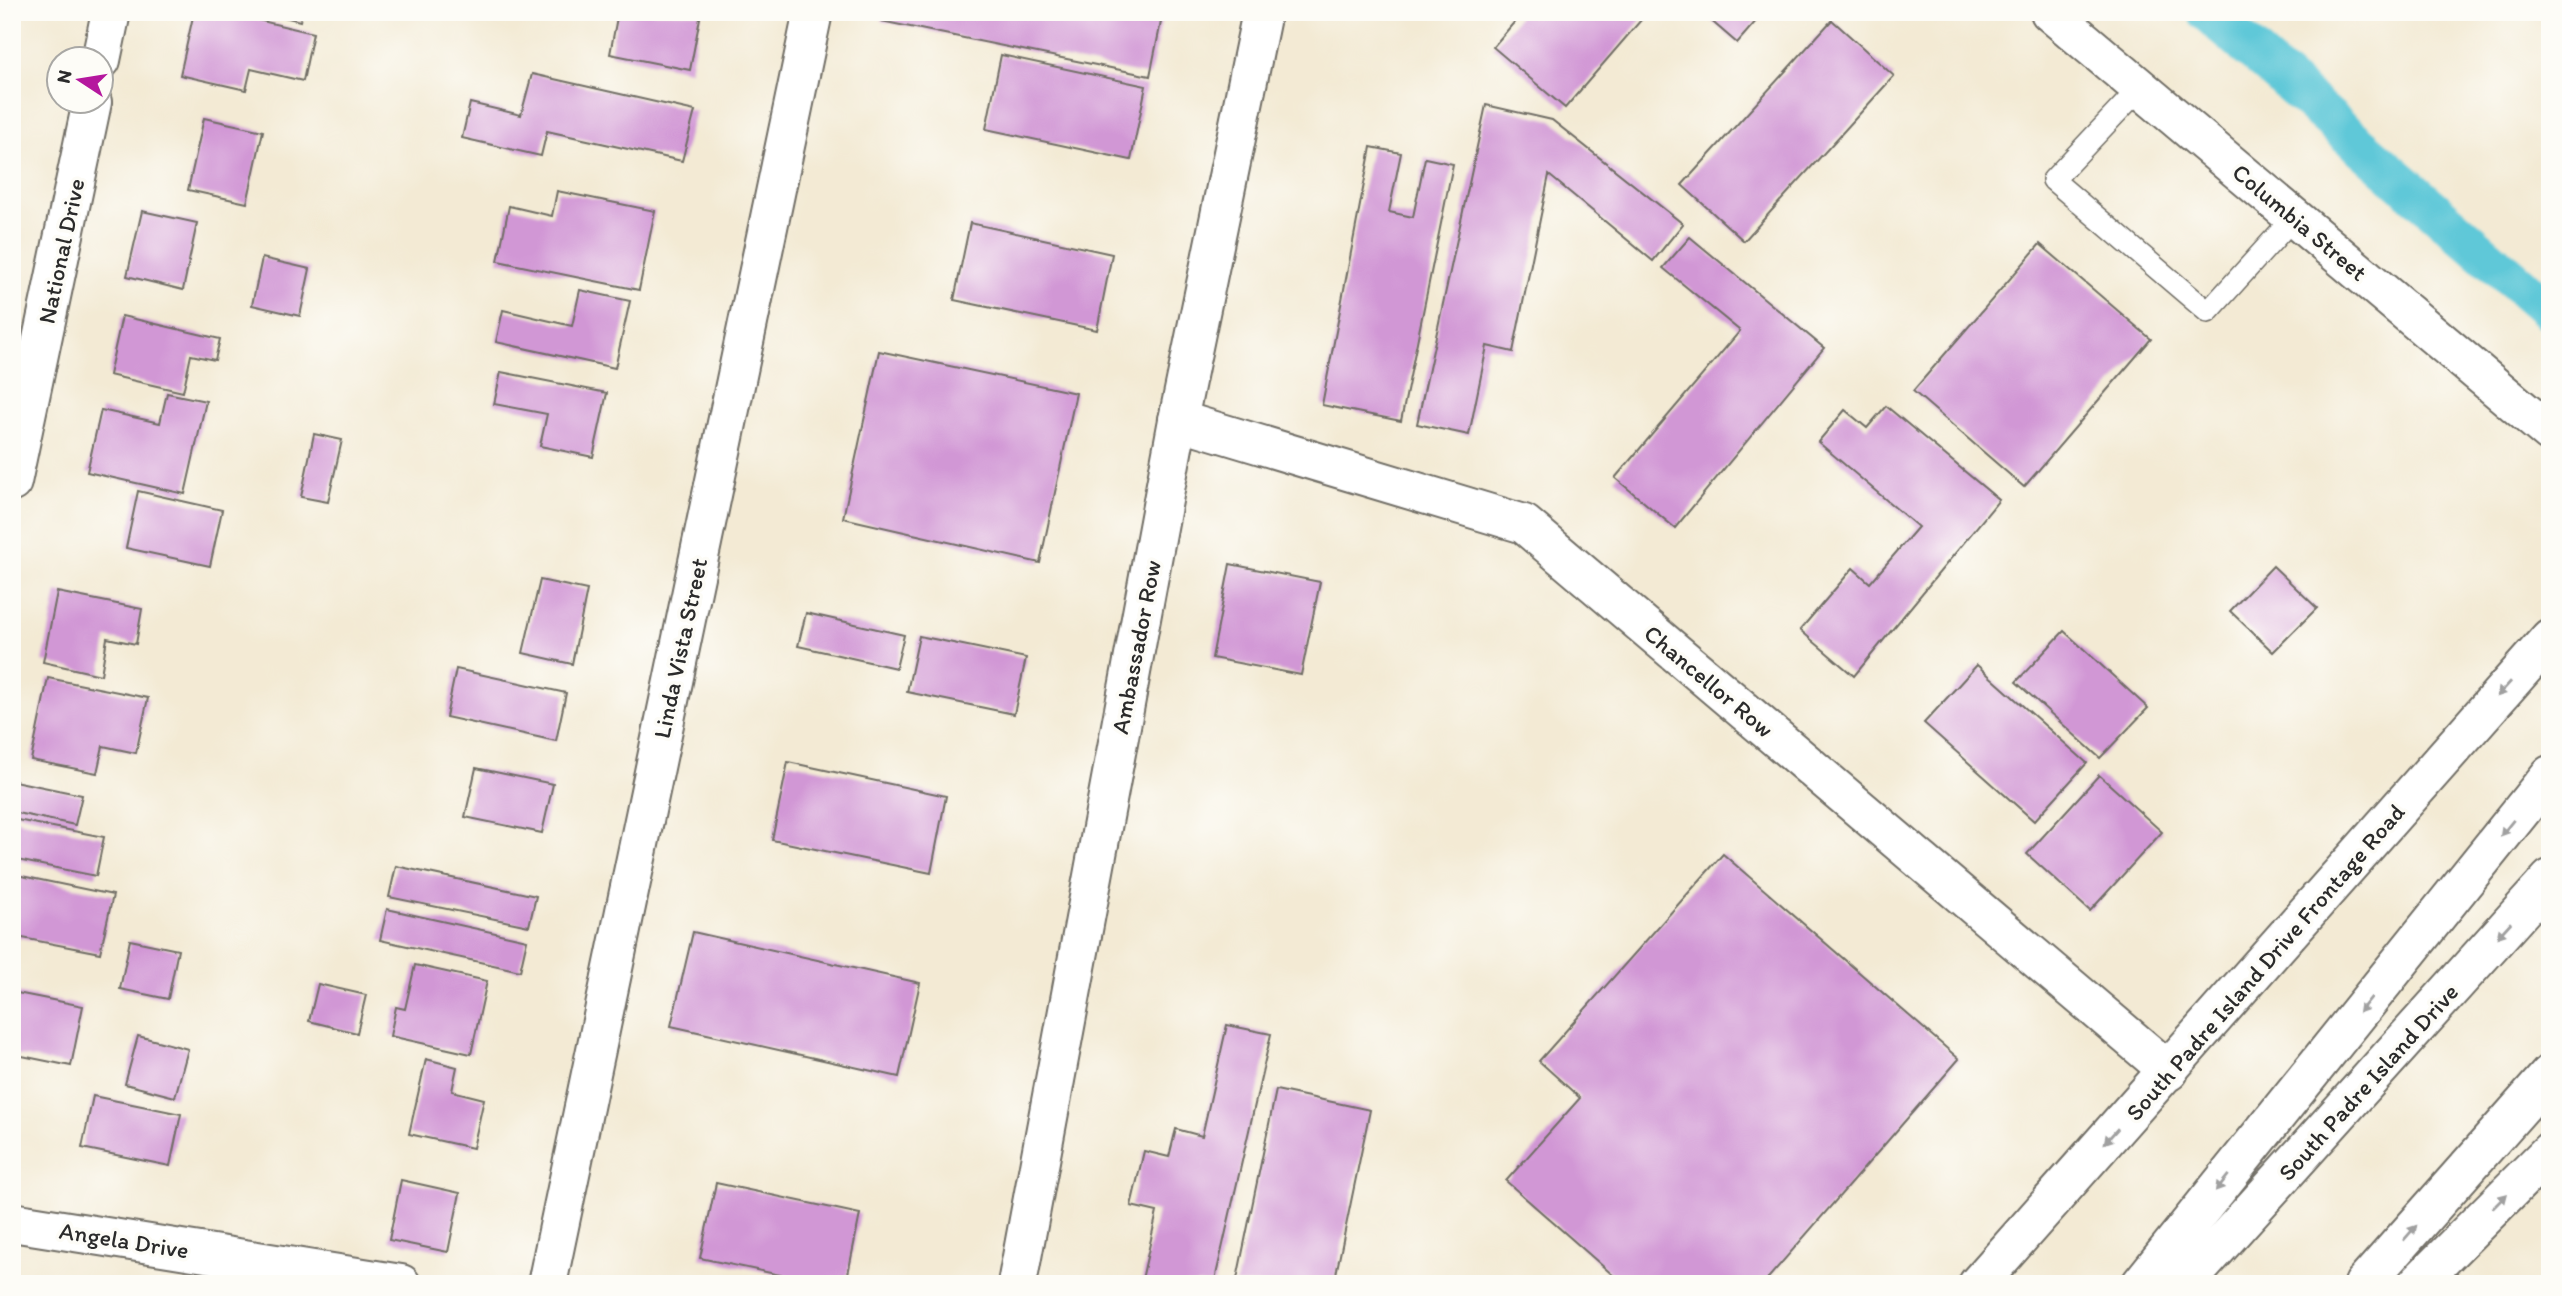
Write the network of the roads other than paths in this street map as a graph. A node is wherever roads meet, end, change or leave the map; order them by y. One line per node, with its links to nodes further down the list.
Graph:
1 (111, 12): 5 (main road)
2 (813, 12): 20 (main road, Linda Vista Street)
3 (1262, 12): 9 (main road, Ambassador Row)
4 (2050, 12): 6 (main road, Columbia Street)
5 (104, 46)
6 (2140, 88): 8 (main road, Columbia Street); 8 (lane)
7 (89, 116): 11 (main road, National Drive)
8 (2294, 217): 10 (main road, Columbia Street)
9 (1178, 420): 15 (main road, Chancellor Row); 21 (main road, Ambassador Row)
10 (2550, 433)
11 (12, 482)
12 (2550, 638): 15 (main road, South Padre Island Drive Frontage Road, one-way to 15)
13 (2550, 775): 23 (main road, one-way to 23)
14 (2550, 879): 24 (main road, South Padre Island Drive, one-way to 24)
15 (2169, 1071): 22 (main road, South Padre Island Drive Frontage Road, one-way to 22)
16 (2550, 1074): 25 (main road, one-way to 16)
17 (2550, 1151): 26 (main road, one-way to 17)
18 (12, 1222): 19 (main road, Angela Drive)
19 (401, 1284)
20 (547, 1284)
21 (1017, 1284)
22 (1978, 1284)
23 (2141, 1284)
24 (2185, 1284)
25 (2364, 1284)
26 (2417, 1284)

